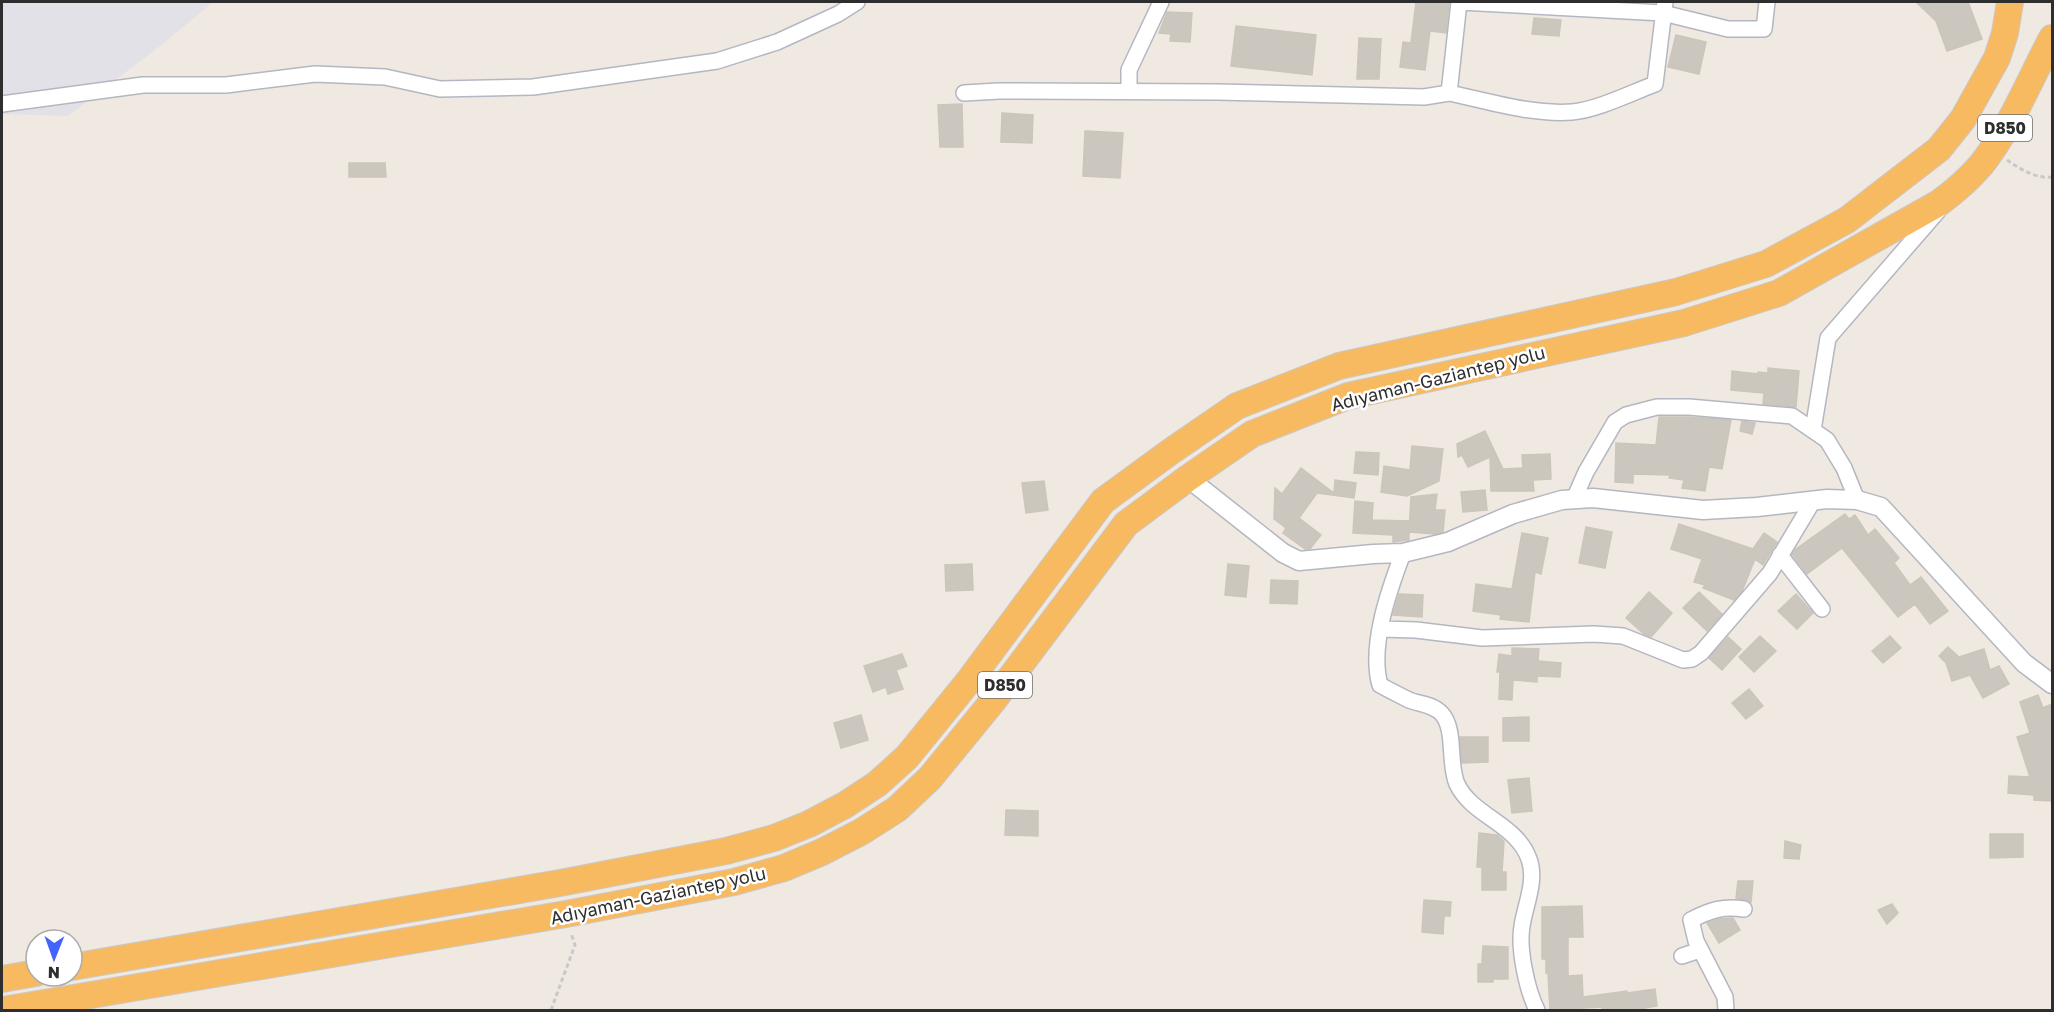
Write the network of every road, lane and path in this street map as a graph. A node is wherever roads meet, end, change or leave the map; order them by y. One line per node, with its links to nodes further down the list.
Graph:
1 (857, 2): 12 (street)
2 (1161, 2): 9 (street)
3 (1459, 2): 6 (street); 11 (street)
4 (1767, 2): 7 (street)
5 (2010, 2): 30 (highway, Adıyaman-Gaziantep yolu / D850)
6 (1572, 4): 7 (street)
7 (1664, 7): 11 (street)
8 (2051, 44): 13 (highway, Adıyaman-Gaziantep yolu / D850)
9 (1129, 92): 10 (street); 11 (street)
10 (964, 93)
11 (1449, 93)
12 (2, 104)
13 (1992, 147): 14 (path); 15 (highway, Adıyaman-Gaziantep yolu / D850)
14 (2052, 177)
15 (1956, 190): 16 (street); 17 (highway, Adıyaman-Gaziantep yolu / D850)
16 (1813, 430): 18 (street); 19 (street)
17 (1188, 478): 21 (street); 27 (highway, Adıyaman-Gaziantep yolu / D850)
18 (1574, 499): 20 (street); 21 (street)
19 (1857, 500): 20 (street); 25 (street)
20 (1813, 501): 22 (street)
21 (1403, 553): 24 (street)
22 (1780, 555): 23 (street); 24 (street)
23 (1822, 609)
24 (1381, 629): 35 (street)
25 (2052, 684)
26 (1744, 909): 28 (street)
27 (566, 914): 33 (highway, Adıyaman-Gaziantep yolu / D850); 34 (path)
28 (1700, 950): 29 (street); 36 (street)
29 (1682, 956)
30 (84, 965)
31 (24, 975): 32 (highway)
32 (2, 979)
33 (3, 1011)
34 (550, 1011)
35 (1537, 1011)
36 (1726, 1011)

